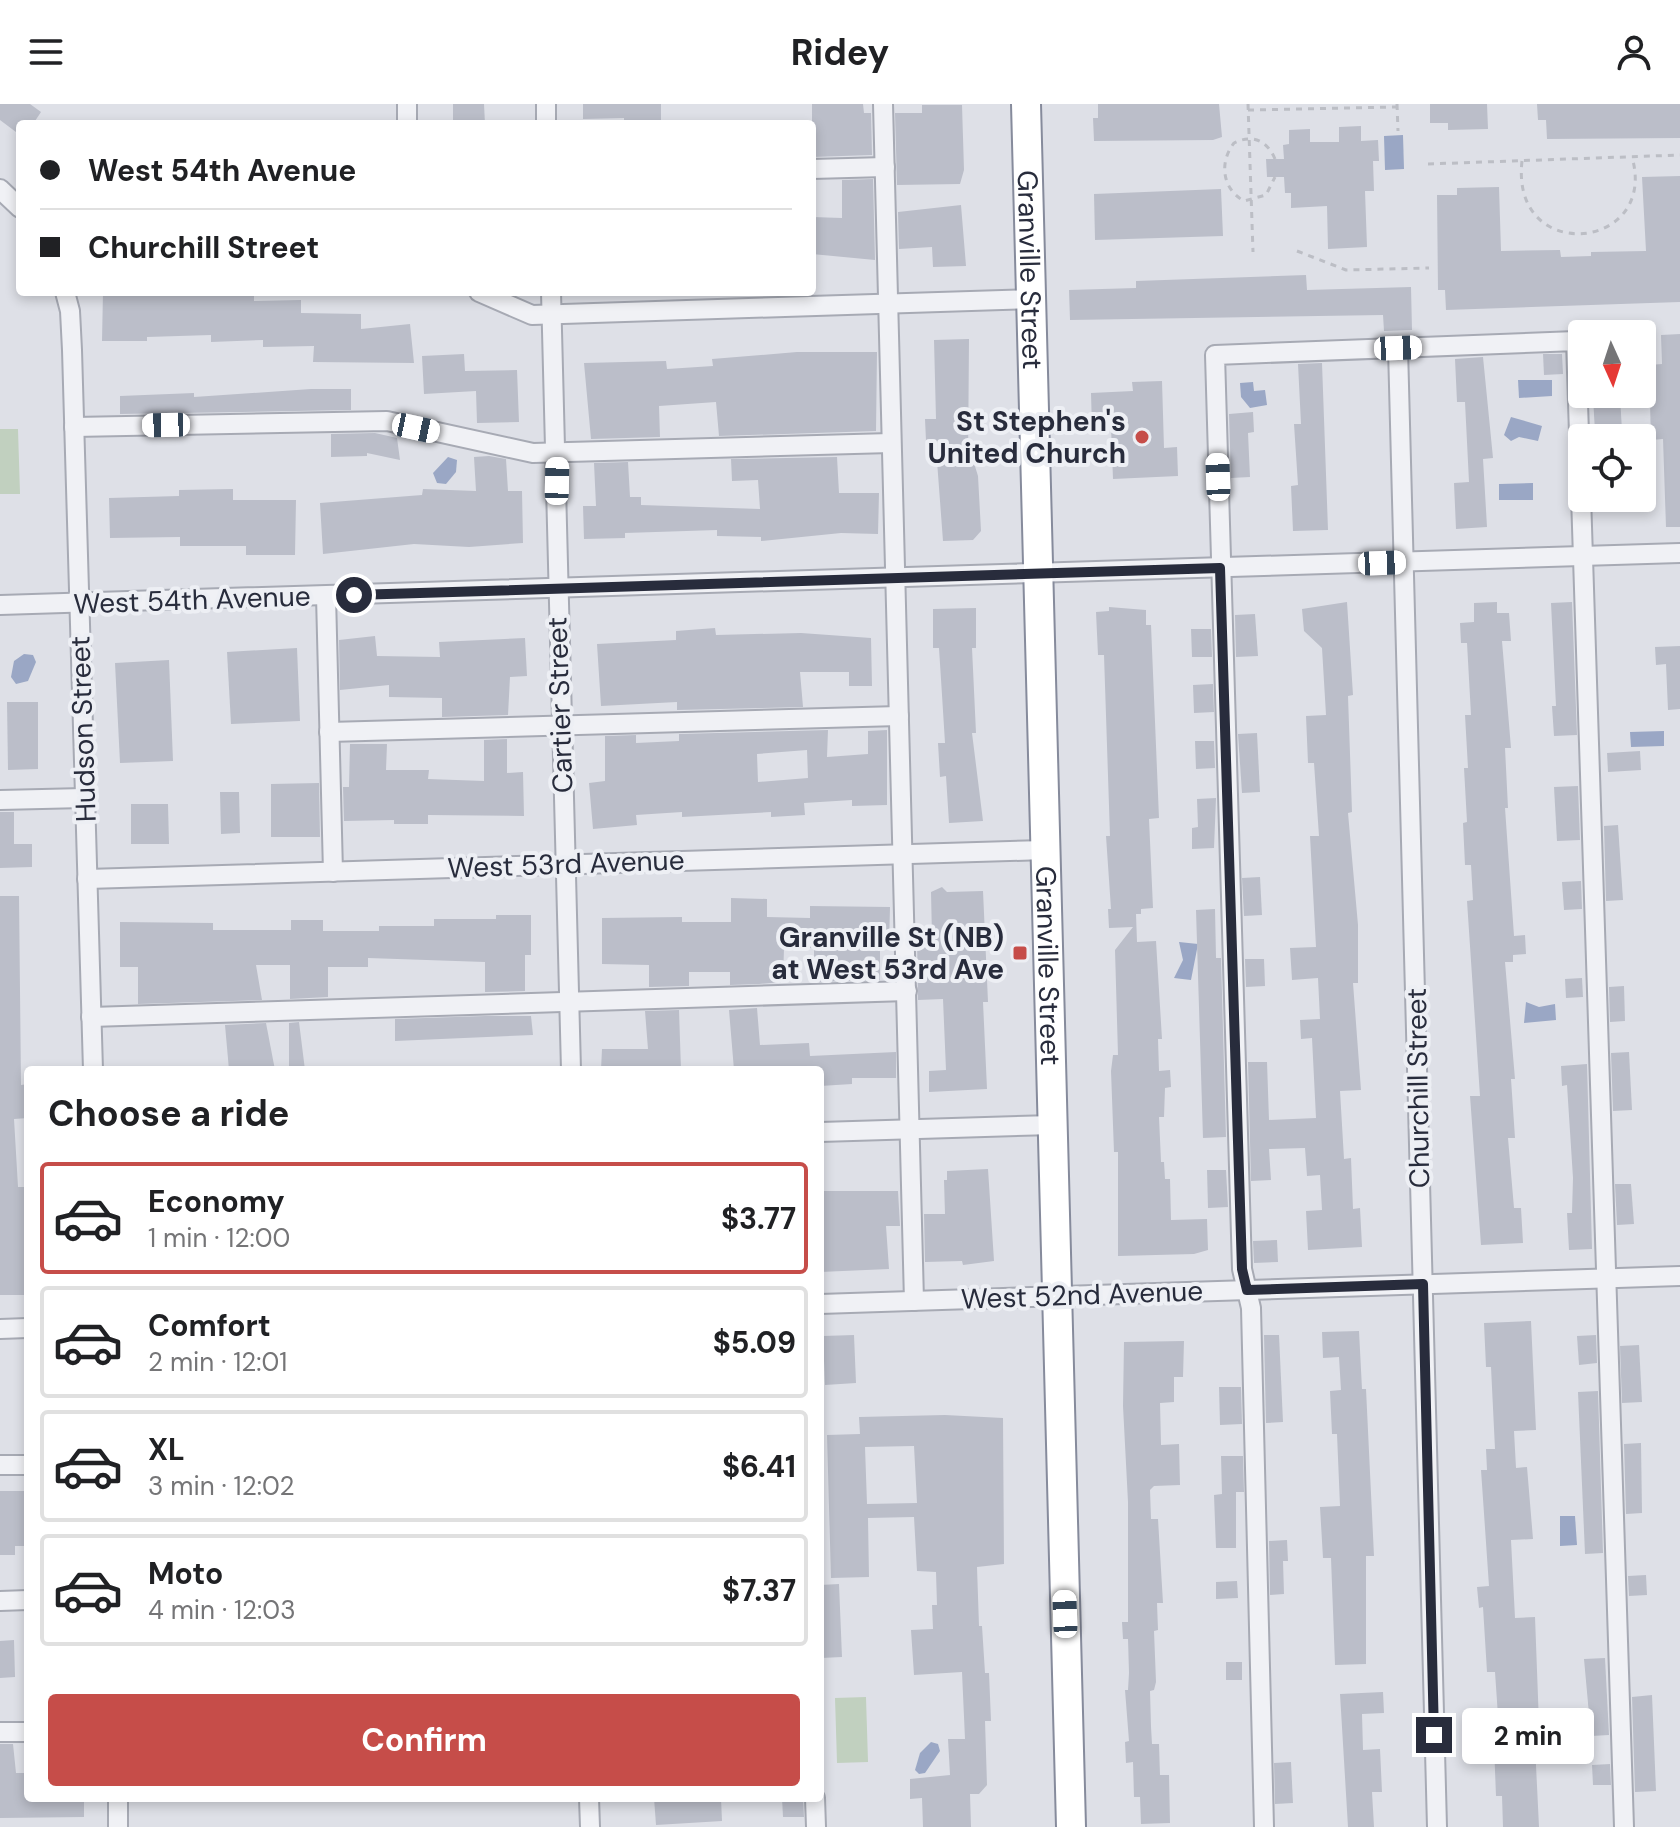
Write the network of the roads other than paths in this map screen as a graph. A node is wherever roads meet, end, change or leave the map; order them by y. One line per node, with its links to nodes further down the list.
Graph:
1 (883, 104): 3 (street)
2 (1026, 104): 10 (highway, Granville Street)
3 (885, 167): 4 (street); 11 (street)
4 (816, 169)
5 (0, 189): 6 (street)
6 (16, 204)
7 (66, 296): 14 (street, Hudson Street)
8 (488, 296): 12 (street)
9 (551, 296): 12 (street, Cartier Street)
10 (1031, 299): 11 (street); 21 (highway, Granville Street)
11 (888, 302): 12 (street); 15 (street)
12 (552, 314): 16 (street, Cartier Street)
13 (1398, 348): 18 (street); 19 (street, Churchill Street); 20 (street)
14 (74, 427): 16 (street); 25 (street, Hudson Street)
15 (891, 443): 16 (street); 22 (street)
16 (557, 453): 23 (street, Cartier Street)
17 (1680, 553): 18 (street, West 54th Avenue)
18 (1583, 556): 19 (street, West 54th Avenue); 46 (street)
19 (1404, 562): 20 (street, West 54th Avenue); 47 (street, Churchill Street)
20 (1220, 568): 21 (street, West 54th Avenue); 48 (street)
21 (1038, 574): 22 (street, West 54th Avenue); 32 (highway, Granville Street)
22 (895, 578): 23 (street, West 54th Avenue); 27 (street)
23 (556, 589): 24 (street, West 54th Avenue); 28 (street, Cartier Street)
24 (326, 596): 25 (street, West 54th Avenue); 29 (street)
25 (79, 603): 26 (street, West 54th Avenue); 30 (street, Hudson Street)
26 (0, 605)
27 (899, 716): 28 (street); 33 (street)
28 (560, 726): 29 (street); 34 (street, Cartier Street)
29 (329, 732): 35 (street)
30 (84, 798): 31 (street); 36 (street, Hudson Street)
31 (0, 800)
32 (1045, 850): 33 (street, West 53rd Avenue); 42 (highway, Granville Street)
33 (903, 856): 34 (street, West 53rd Avenue); 37 (street)
34 (565, 863): 35 (street, West 53rd Avenue); 38 (street, Cartier Street)
35 (333, 872): 36 (street, West 53rd Avenue)
36 (87, 879): 39 (street, Hudson Street)
37 (907, 991): 38 (street); 43 (street)
38 (568, 1001): 39 (street); 41 (street, Cartier Street)
39 (91, 1017): 40 (street, Hudson Street)
40 (93, 1066)
41 (571, 1066)
42 (1053, 1125): 43 (street); 49 (highway, Granville Street)
43 (910, 1129): 44 (street); 50 (street)
44 (824, 1132)
45 (1680, 1276): 46 (street, West 52nd Avenue)
46 (1605, 1279): 47 (street, West 52nd Avenue); 69 (street)
47 (1423, 1284): 48 (street, West 52nd Avenue); 68 (street, Churchill Street)
48 (1247, 1290): 49 (street, West 52nd Avenue); 67 (street)
49 (1057, 1297): 50 (street, West 52nd Avenue); 66 (highway, Granville Street)
50 (914, 1301): 51 (street, West 52nd Avenue)
51 (824, 1304)
52 (24, 1328): 53 (street)
53 (0, 1329)
54 (0, 1465): 55 (street)
55 (24, 1465)
56 (24, 1600): 57 (street)
57 (0, 1601)
58 (0, 1732): 59 (street)
59 (24, 1732)
60 (118, 1802): 63 (street)
61 (589, 1802): 64 (street)
62 (815, 1802): 65 (street)
63 (118, 1827)
64 (590, 1827)
65 (816, 1827)
66 (1071, 1827)
67 (1264, 1827)
68 (1437, 1827)
69 (1624, 1827)

